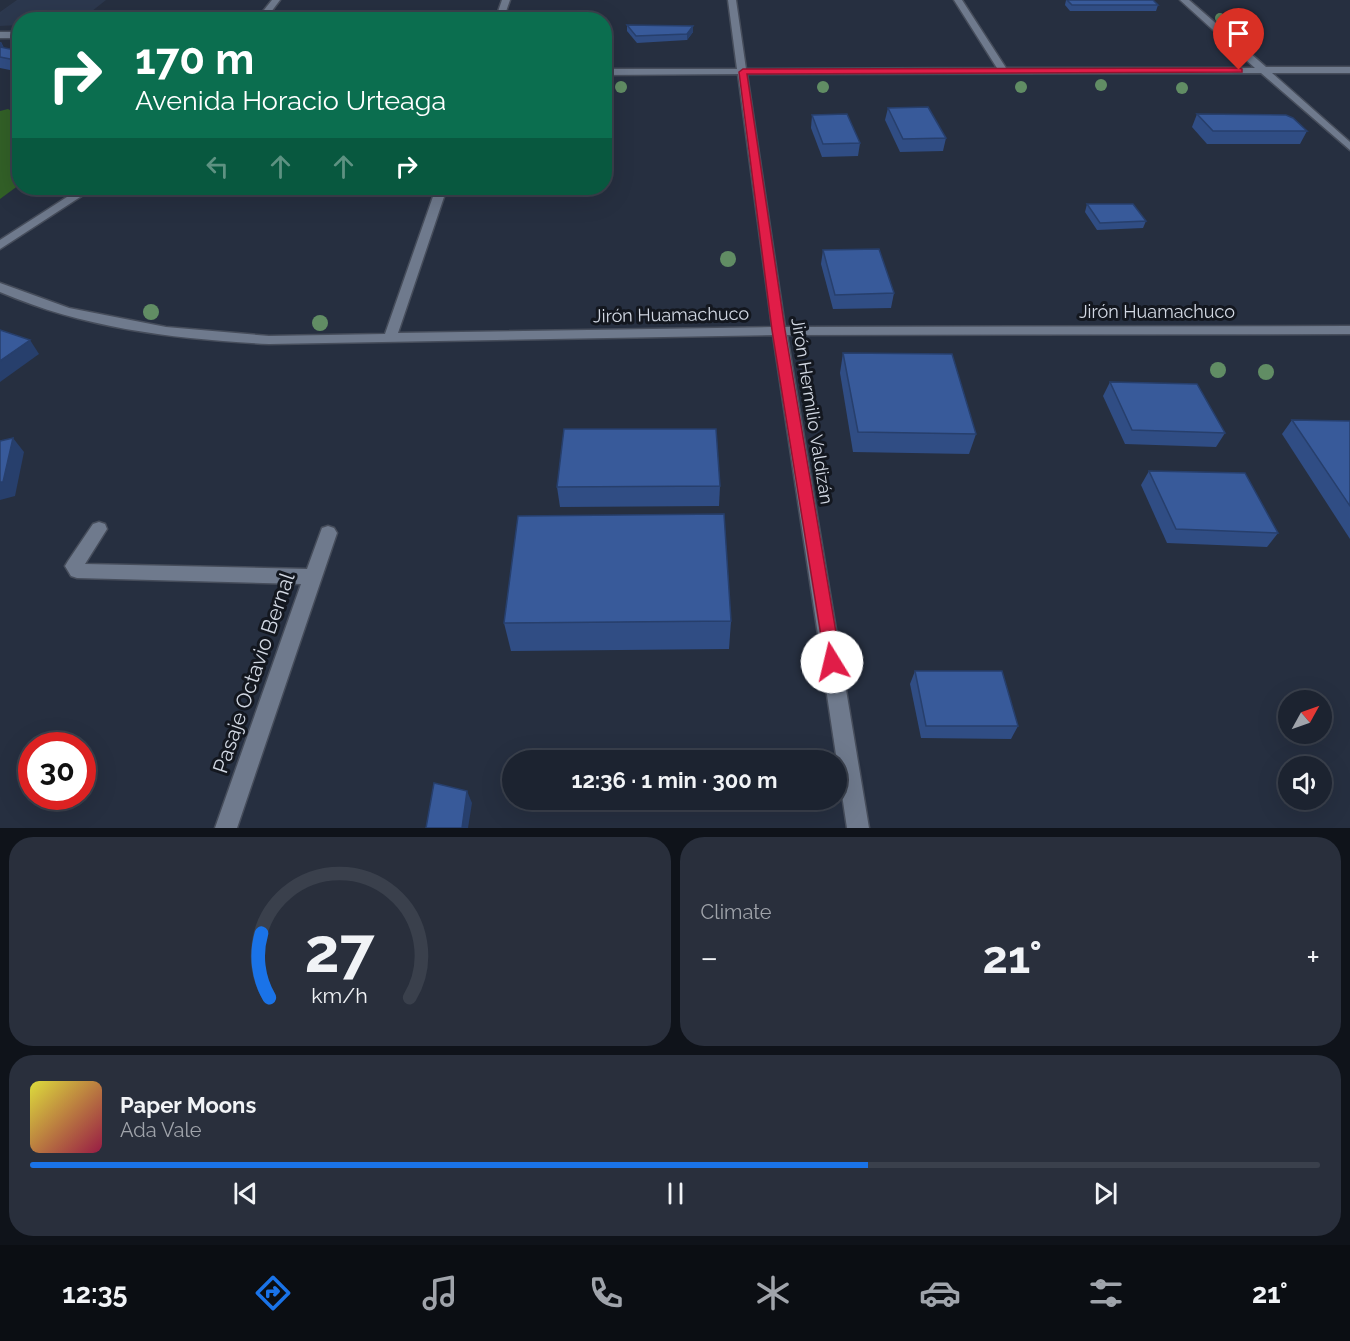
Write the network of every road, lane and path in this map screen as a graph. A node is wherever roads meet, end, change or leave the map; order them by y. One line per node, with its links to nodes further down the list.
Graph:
1 (276, 0): 5 (street)
2 (732, 0): 10 (street, Jirón Hermilio Valdizán)
3 (958, 0): 8 (street)
4 (1184, 0): 6 (street)
5 (266, 12)
6 (1263, 70): 7 (street); 8 (street); 11 (street)
7 (1350, 70)
8 (1003, 71): 10 (street)
9 (612, 72): 10 (street)
10 (743, 72): 16 (street, Jirón Hermilio Valdizán)
11 (1350, 147)
12 (77, 195): 14 (street)
13 (440, 195): 18 (street)
14 (0, 244)
15 (0, 287): 18 (street, Jirón Huamachuco)
16 (779, 330): 17 (street, Jirón Huamachuco); 18 (street, Jirón Huamachuco); 23 (street, Jirón Hermilio Valdizán)
17 (1350, 330)
18 (390, 338)
19 (99, 529): 21 (street)
20 (328, 533): 21 (street, Pasaje Octavio Bernal)
21 (313, 577): 22 (street, Pasaje Octavio Bernal)
22 (226, 828)
23 (858, 828)

